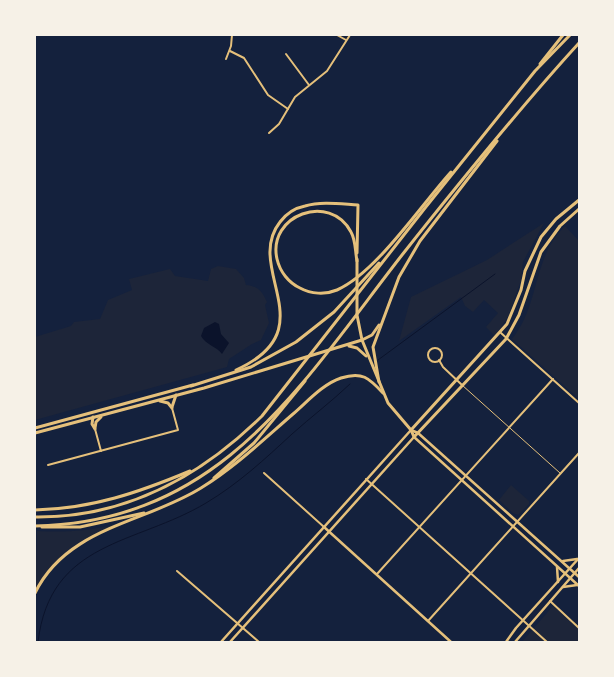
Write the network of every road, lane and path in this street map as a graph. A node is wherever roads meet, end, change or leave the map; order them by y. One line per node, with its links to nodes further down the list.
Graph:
1 (232, 35): 8 (street)
2 (338, 35): 6 (street)
3 (350, 35): 6 (street)
4 (563, 35): 11 (main road)
5 (570, 35): 11 (main road)
6 (346, 40): 12 (street)
7 (579, 43): 14 (main road)
8 (230, 50): 10 (street); 13 (street)
9 (286, 54): 12 (street)
10 (226, 59)
11 (535, 72): 16 (main road)
12 (310, 85): 13 (street)
13 (288, 109): 15 (street)
14 (506, 128): 21 (main road); 28 (main road)
15 (269, 133)
16 (472, 150): 19 (main road); 20 (main road)
17 (578, 202): 22 (main road)
18 (579, 209): 23 (main road)
19 (395, 246): 33 (main road); 54 (main road)
20 (357, 261): 24 (main road); 33 (main road)
21 (381, 322): 24 (main road); 31 (main road)
22 (501, 334): 23 (street); 30 (main road)
23 (506, 339): 29 (street); 32 (main road)
24 (362, 340): 25 (main road); 26 (main road)
25 (344, 346): 26 (main road); 35 (main road)
26 (368, 359): 31 (main road)
27 (439, 360): 27 (street); 30 (street)
28 (318, 362): 61 (main road); 66 (main road)
29 (553, 379): 37 (street); 44 (street)
30 (457, 381): 32 (street); 47 (main road)
31 (379, 382): 34 (main road)
32 (462, 385): 44 (street); 49 (main road)
33 (191, 386): 39 (main road)
34 (383, 393): 47 (main road); 61 (main road)
35 (176, 395): 36 (main road); 38 (main road)
36 (158, 401): 38 (main road); 40 (main road)
37 (579, 403)
38 (172, 408): 51 (street)
39 (98, 411): 41 (main road); 45 (main road)
40 (102, 416): 41 (main road); 46 (main road)
41 (92, 418): 42 (main road); 43 (main road)
42 (80, 421): 43 (main road); 48 (main road)
43 (92, 424): 46 (main road)
44 (509, 427): 56 (street); 57 (street)
45 (35, 428)
46 (95, 429): 51 (street)
47 (411, 430): 49 (street); 50 (main road); 58 (street)
48 (35, 433)
49 (418, 433): 50 (main road); 57 (street)
50 (414, 437): 59 (street); 60 (street)
51 (101, 451): 53 (street)
52 (579, 453): 56 (street)
53 (48, 465)
54 (203, 466): 63 (main road); 64 (main road)
55 (264, 473): 67 (street)
56 (560, 474): 65 (street)
57 (466, 475): 59 (street); 65 (street)
58 (366, 479): 60 (street); 67 (street)
59 (462, 480): 68 (street); 69 (street)
60 (372, 484): 68 (street); 70 (street)
61 (200, 489): 62 (main road)
62 (162, 508): 66 (main road); 86 (main road)
63 (35, 510)
64 (35, 517)
65 (518, 522): 69 (street); 72 (street)
66 (36, 526)
67 (324, 527): 70 (street); 90 (street)
68 (419, 527): 79 (street); 80 (street)
69 (513, 527): 73 (street); 80 (street)
70 (329, 532): 79 (street); 92 (street)
71 (579, 558): 72 (street); 74 (street)
72 (562, 561): 74 (street)
73 (557, 566): 77 (street); 83 (street)
74 (570, 568): 77 (street); 78 (street)
75 (579, 568): 78 (street)
76 (177, 571): 90 (street)
77 (565, 573): 82 (street); 83 (street)
78 (575, 573): 81 (street); 82 (street)
79 (377, 574): 89 (street)
80 (471, 574): 88 (street); 89 (street)
81 (579, 577)
82 (570, 578): 84 (street); 85 (street)
83 (558, 582): 88 (street)
84 (579, 586): 85 (street)
85 (562, 587): 87 (street)
86 (35, 592)
87 (550, 601): 91 (street); 93 (street)
88 (523, 620): 91 (street); 98 (street)
89 (428, 621): 97 (street)
90 (237, 623): 92 (street); 94 (street)
91 (528, 625): 99 (street); 100 (street)
92 (243, 628): 95 (street); 96 (street)
93 (579, 628)
94 (221, 642)
95 (230, 642)
96 (259, 642)
97 (451, 642)
98 (506, 642)
99 (515, 642)
100 (547, 642)

